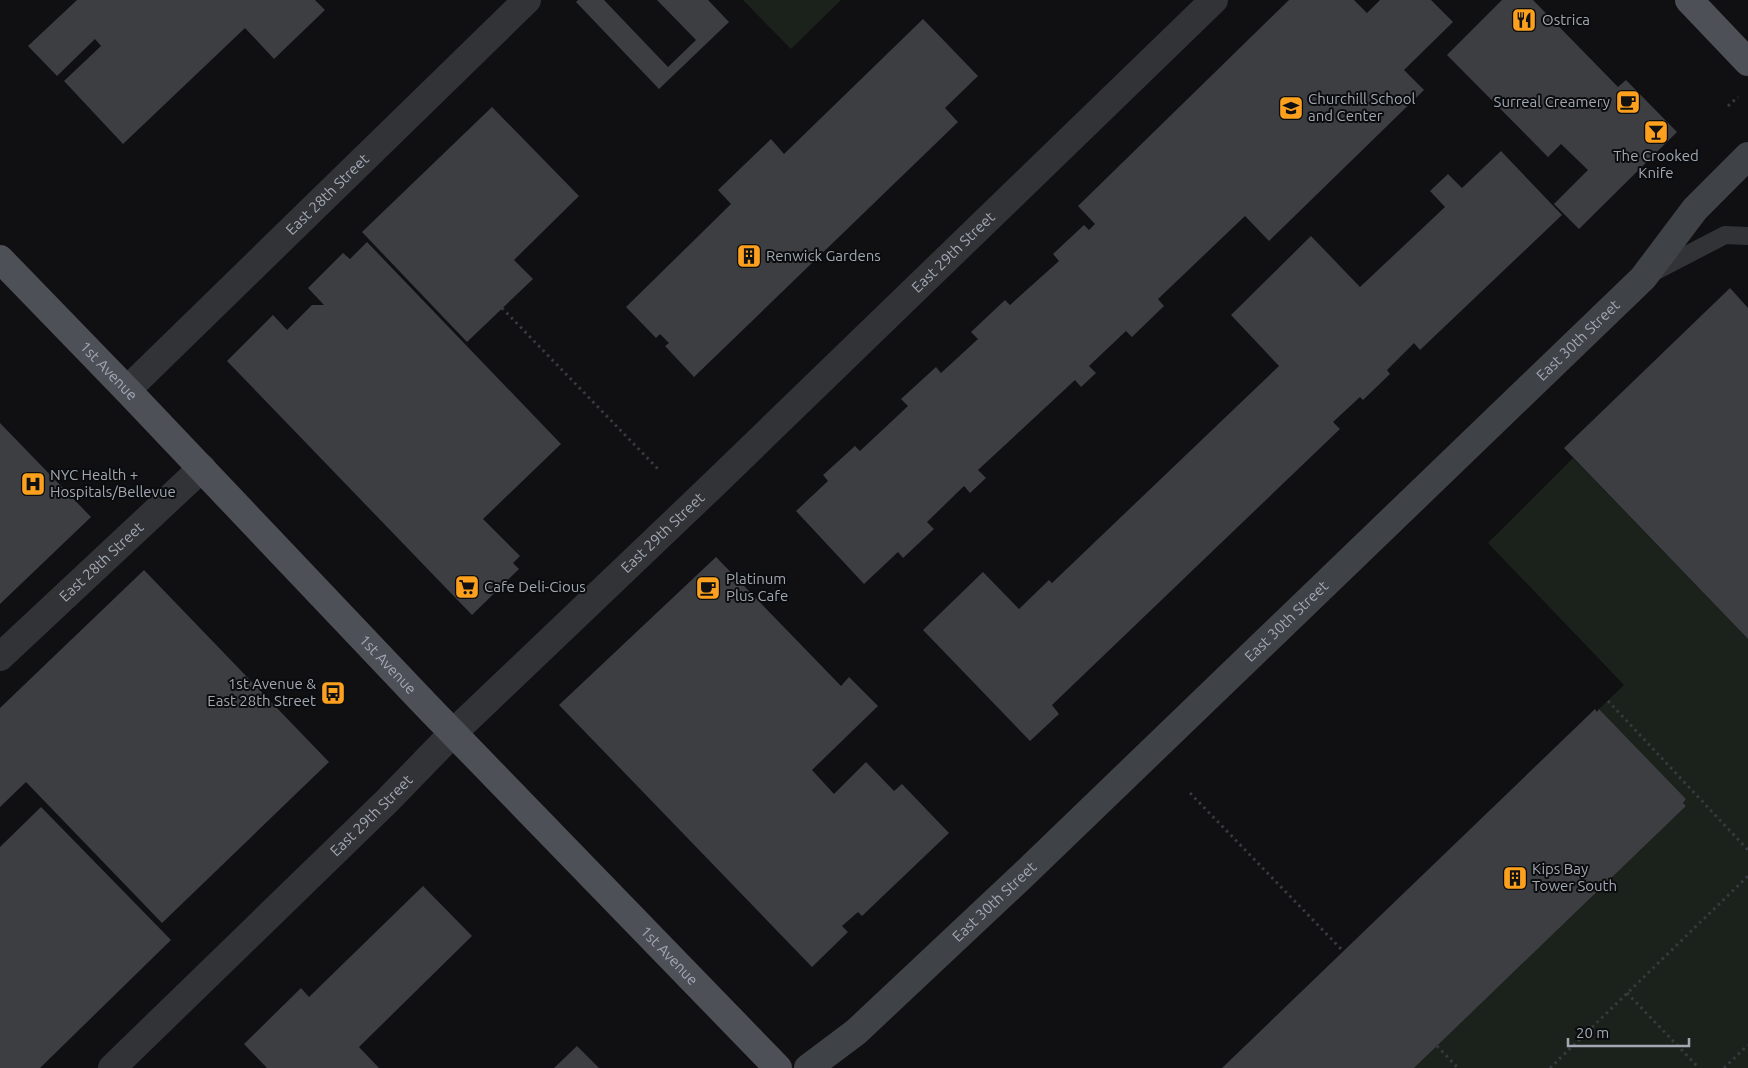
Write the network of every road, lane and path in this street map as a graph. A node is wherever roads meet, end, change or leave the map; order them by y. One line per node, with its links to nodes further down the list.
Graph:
1 (527, 0): 12 (street, East 28th Street)
2 (1214, 0): 17 (street, East 29th Street)
3 (1689, 0): 4 (main road)
4 (1748, 62)
5 (1738, 97): 6 (path)
6 (1728, 106)
7 (1748, 156): 10 (main road, East 30th Street)
8 (1748, 236): 10 (lane)
9 (0, 260): 12 (main road, 1st Avenue)
10 (1643, 278): 27 (main road, East 30th Street)
11 (502, 308): 14 (path)
12 (127, 390): 13 (main road, 1st Avenue)
13 (202, 468): 15 (street, East 28th Street); 17 (main road, 1st Avenue)
14 (659, 470)
15 (0, 657)
16 (1608, 701): 19 (path)
17 (453, 733): 25 (street, East 29th Street); 26 (main road, 1st Avenue)
18 (1190, 793): 21 (path)
19 (1748, 850)
20 (1748, 876): 22 (path)
21 (1343, 951)
22 (1627, 993): 29 (path); 30 (path)
23 (1748, 1045): 31 (path)
24 (1436, 1046): 28 (path)
25 (112, 1068)
26 (778, 1068)
27 (808, 1068)
28 (1458, 1068)
29 (1550, 1068)
30 (1699, 1068)
31 (1724, 1068)

